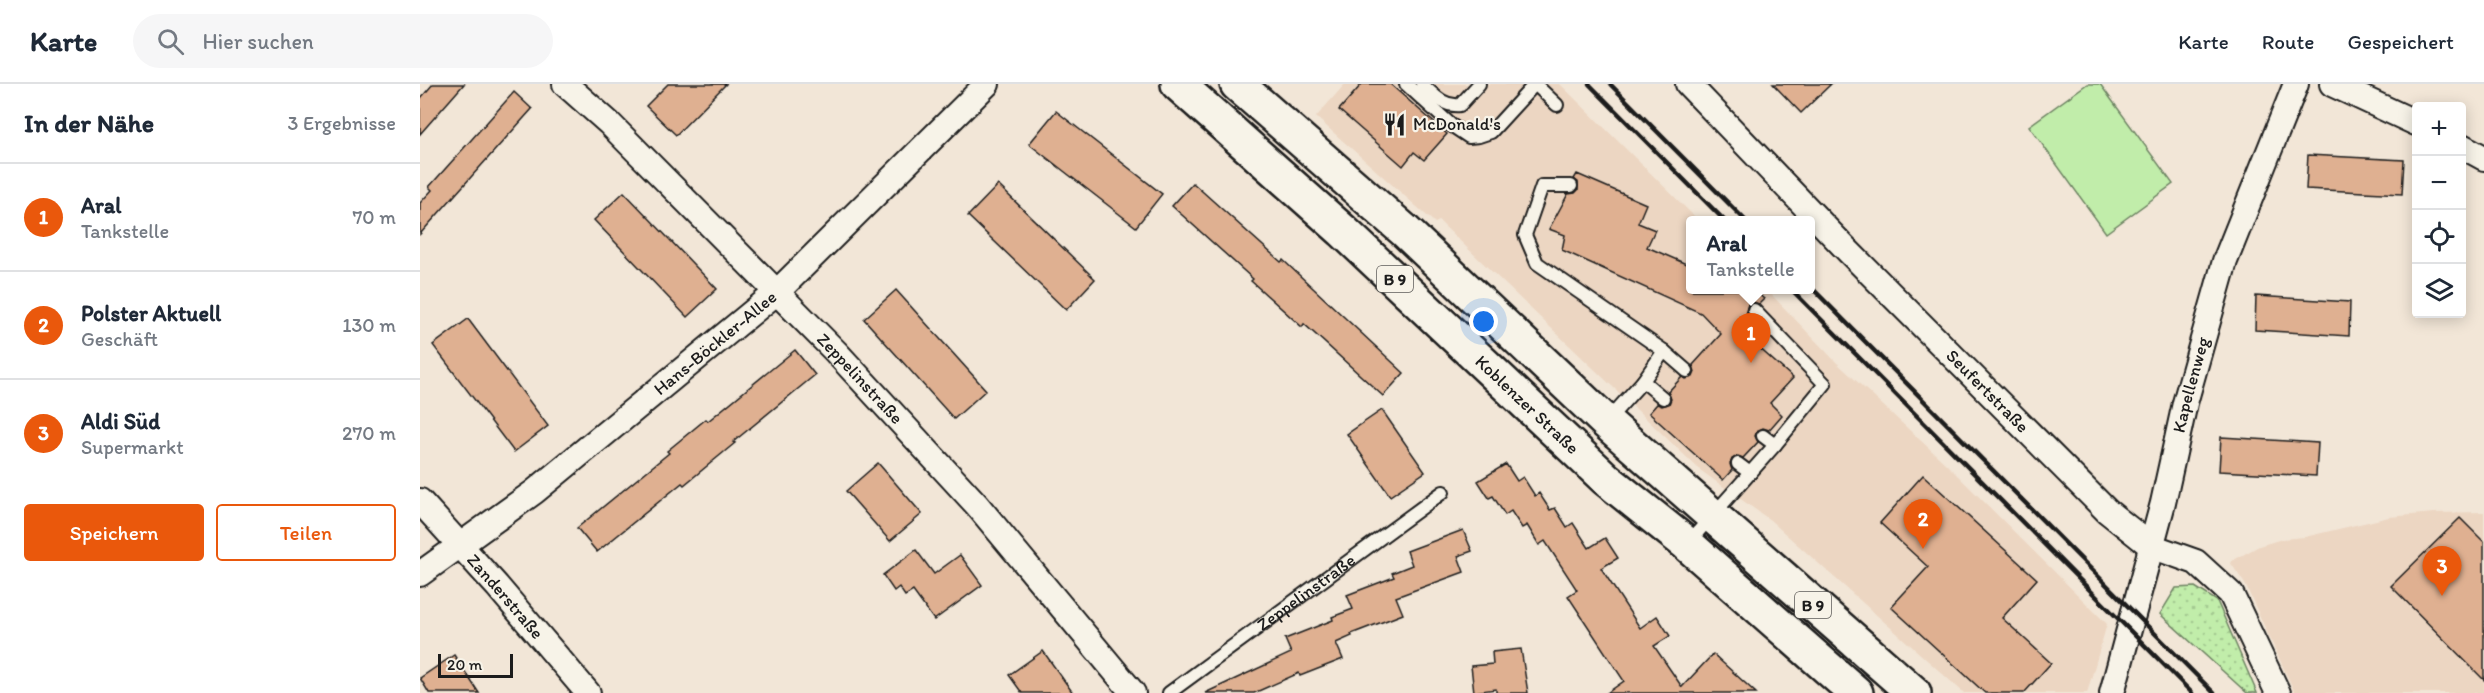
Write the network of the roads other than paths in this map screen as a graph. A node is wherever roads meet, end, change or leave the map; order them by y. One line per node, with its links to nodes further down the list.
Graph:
1 (565, 84): 19 (street, Zeppelinstraße)
2 (987, 84): 19 (street, Hans-Böckler-Allee)
3 (1178, 84): 33 (main road, Koblenzer Straße / B 9)
4 (1238, 84): 25 (main road, B 9)
5 (1406, 84): 8 (lane)
6 (1422, 84): 7 (lane)
7 (1479, 84)
8 (1535, 84): 12 (lane)
9 (1688, 84): 17 (street, Seufertstraße)
10 (2296, 84): 35 (street, Kapellenweg)
11 (2332, 84): 13 (street)
12 (1557, 105)
13 (2412, 121)
14 (2466, 148): 15 (street)
15 (2484, 158)
16 (1571, 186): 21 (lane)
17 (1814, 216)
18 (1815, 217): 35 (street, Seufertstraße)
19 (777, 292): 34 (street, Hans-Böckler-Allee); 38 (street, Zeppelinstraße)
20 (1754, 310): 27 (lane)
21 (1664, 351): 22 (lane); 23 (lane)
22 (1687, 371)
23 (1643, 381): 24 (lane); 25 (lane)
24 (1663, 398)
25 (1606, 422): 32 (main road, B 9)
26 (1763, 436): 27 (lane)
27 (1775, 445): 29 (lane)
28 (1738, 464): 29 (lane)
29 (1750, 473): 32 (lane)
30 (1443, 492): 39 (lane, Zeppelinstraße)
31 (420, 501): 34 (street, Zanderstraße)
32 (1713, 517): 33 (lane); 41 (main road, B 9)
33 (1687, 544): 40 (main road, Koblenzer Straße / B 9)
34 (461, 545): 36 (street, Hans-Böckler-Allee); 37 (street, Zanderstraße)
35 (2151, 546): 42 (street, Kapellenweg); 43 (street, Seufertstraße)
36 (420, 574)
37 (588, 693)
38 (1133, 693)
39 (1169, 693)
40 (1856, 693)
41 (1914, 693)
42 (2112, 693)
43 (2278, 693)

